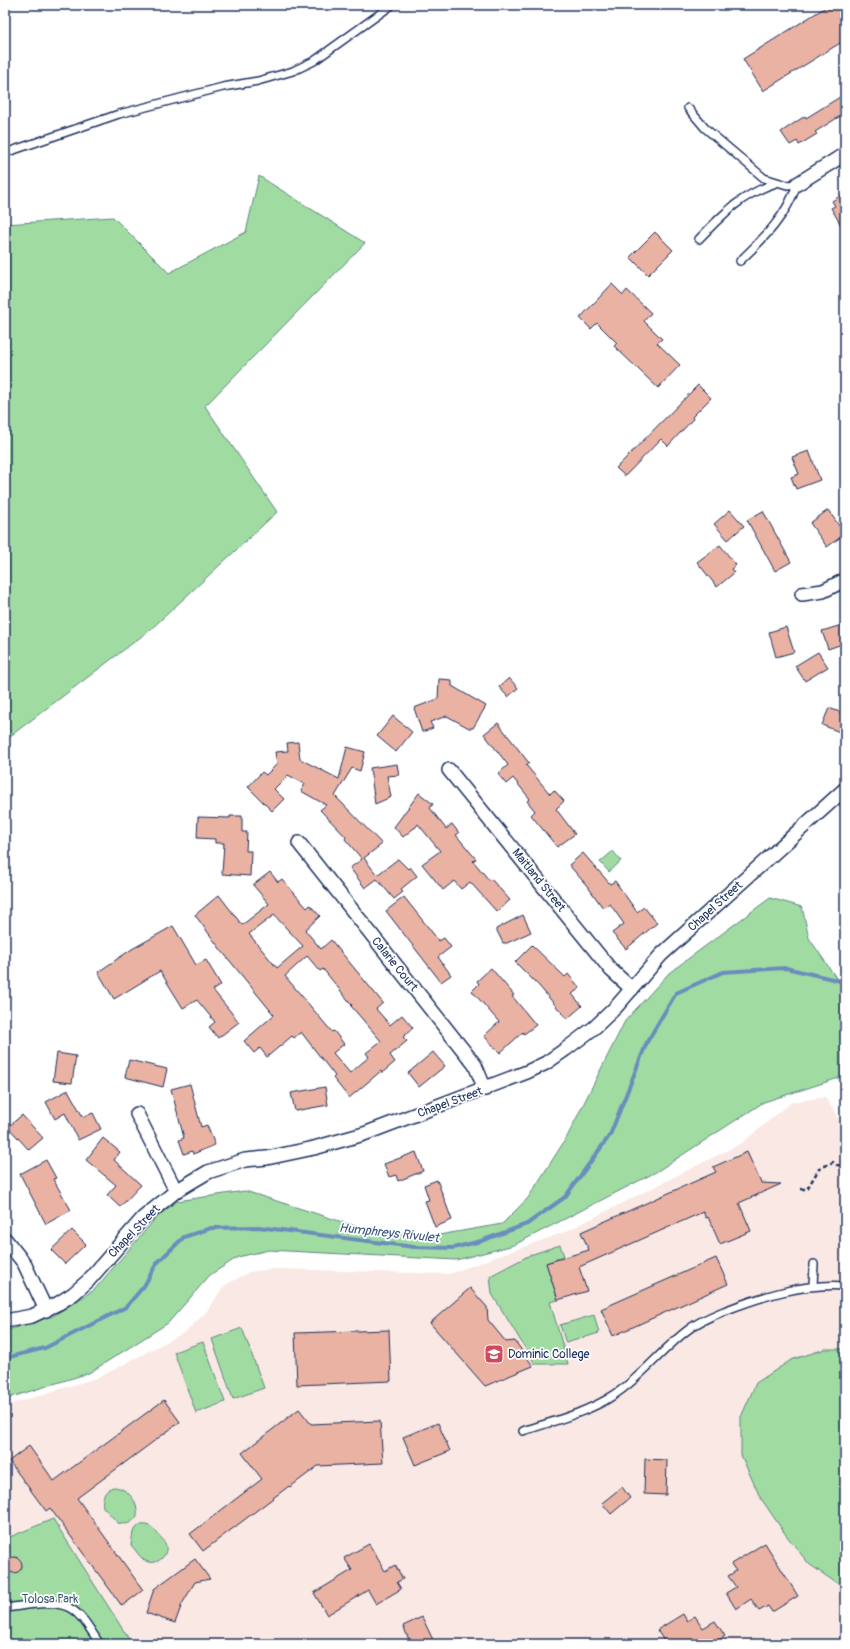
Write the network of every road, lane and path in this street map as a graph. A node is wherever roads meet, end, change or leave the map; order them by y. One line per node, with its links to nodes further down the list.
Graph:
1 (392, 5): 3 (lane)
2 (688, 108): 5 (lane)
3 (5, 153)
4 (845, 154): 6 (street)
5 (776, 183): 6 (lane); 7 (lane)
6 (797, 184): 8 (lane)
7 (699, 239)
8 (740, 261)
9 (845, 580): 10 (street)
10 (802, 594)
11 (449, 770): 14 (street, Maitland Street)
12 (845, 789): 14 (street, Chapel Street)
13 (299, 843): 15 (street, Calarie Court)
14 (632, 989): 15 (street, Chapel Street)
15 (485, 1089): 19 (street, Chapel Street)
16 (137, 1114): 19 (street)
17 (845, 1166): 18 (path)
18 (800, 1189)
19 (176, 1191): 24 (street, Chapel Street)
20 (5, 1239): 24 (street)
21 (814, 1264): 22 (lane)
22 (813, 1286): 23 (lane); 26 (lane)
23 (845, 1286)
24 (46, 1310): 25 (street, Chapel Street)
25 (5, 1321)
26 (523, 1431)
27 (5, 1608): 28 (lane)
28 (100, 1644)

